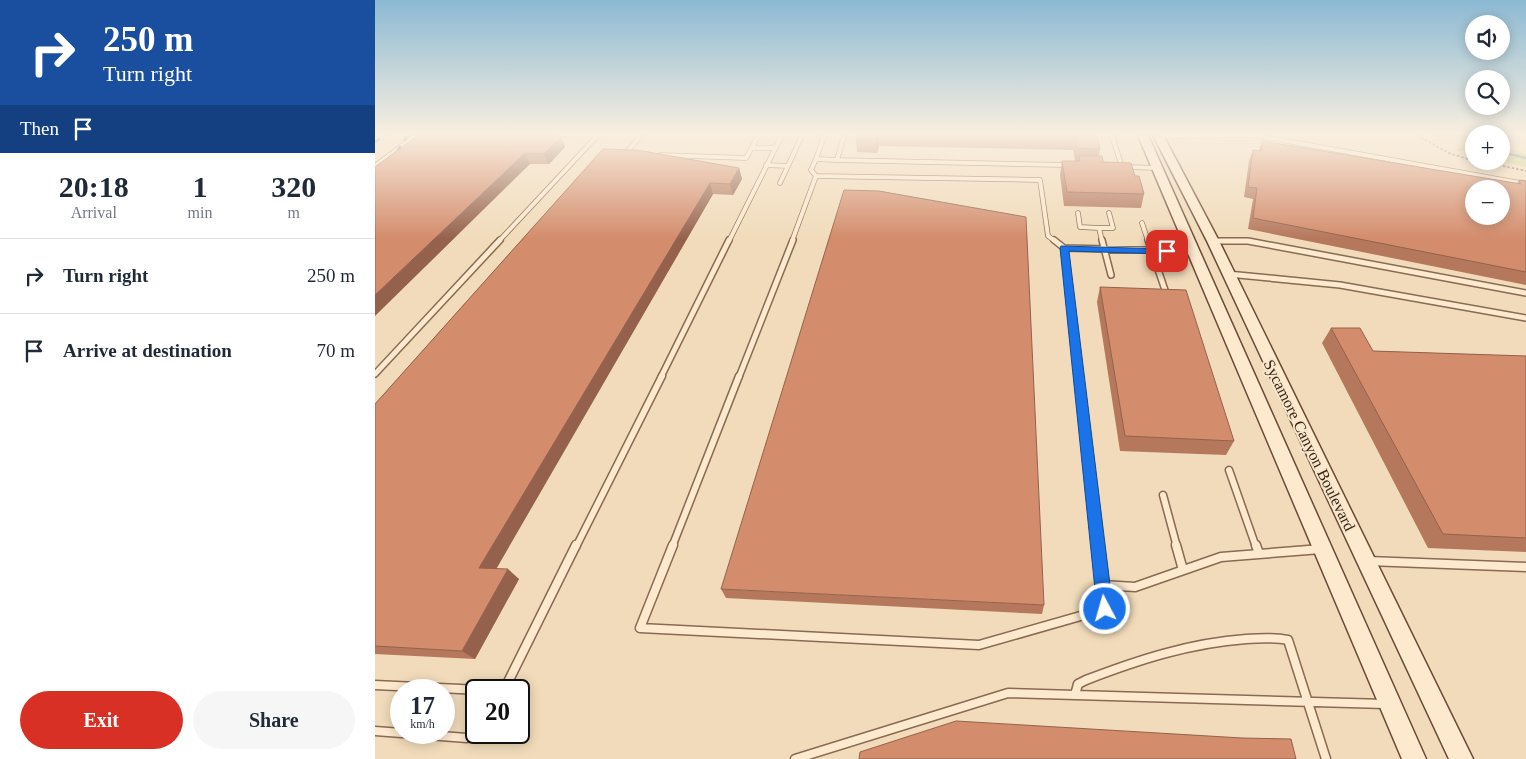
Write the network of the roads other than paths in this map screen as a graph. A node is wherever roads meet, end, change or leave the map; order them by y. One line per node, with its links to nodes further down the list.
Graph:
1 (567, 168): 25 (lane)
2 (764, 168): 34 (lane)
3 (787, 168): 9 (lane)
4 (812, 168): 8 (lane)
5 (1159, 168): 18 (main road, Sycamore Canyon Boulevard)
6 (1175, 168): 15 (main road, Sycamore Canyon Boulevard)
7 (1439, 168): 10 (lane)
8 (816, 176): 16 (lane); 33 (lane)
9 (780, 183)
10 (1526, 184)
11 (1078, 213): 14 (lane)
12 (1109, 214): 14 (lane)
13 (1142, 223): 19 (lane)
14 (1099, 228): 17 (lane)
15 (1213, 242): 20 (main road, Sycamore Canyon Boulevard); 23 (lane)
16 (1064, 248): 17 (lane); 33 (lane)
17 (1105, 250): 19 (lane); 21 (lane)
18 (1194, 251): 19 (lane); 28 (main road, Sycamore Canyon Boulevard)
19 (1150, 252): 22 (lane)
20 (1228, 274): 24 (lane); 30 (main road, Sycamore Canyon Boulevard)
21 (1111, 276)
22 (1166, 293)
23 (1526, 293)
24 (1526, 318)
25 (375, 374)
26 (1229, 470): 29 (lane)
27 (1163, 495): 32 (lane)
28 (1323, 549): 29 (lane); 39 (main road, Sycamore Canyon Boulevard)
29 (1259, 554): 32 (lane)
30 (1366, 561): 31 (lane); 45 (main road, Sycamore Canyon Boulevard)
31 (1526, 567)
32 (1183, 570): 33 (lane)
33 (1102, 585)
34 (509, 679)
35 (375, 685): 36 (lane)
36 (465, 689)
37 (1075, 695): 38 (lane); 38 (lane); 42 (lane)
38 (1309, 701): 39 (lane); 43 (lane)
39 (1390, 704): 44 (main road, Sycamore Canyon Boulevard)
40 (375, 731): 41 (lane)
41 (465, 738)
42 (795, 759)
43 (1326, 759)
44 (1414, 759)
45 (1461, 759)

